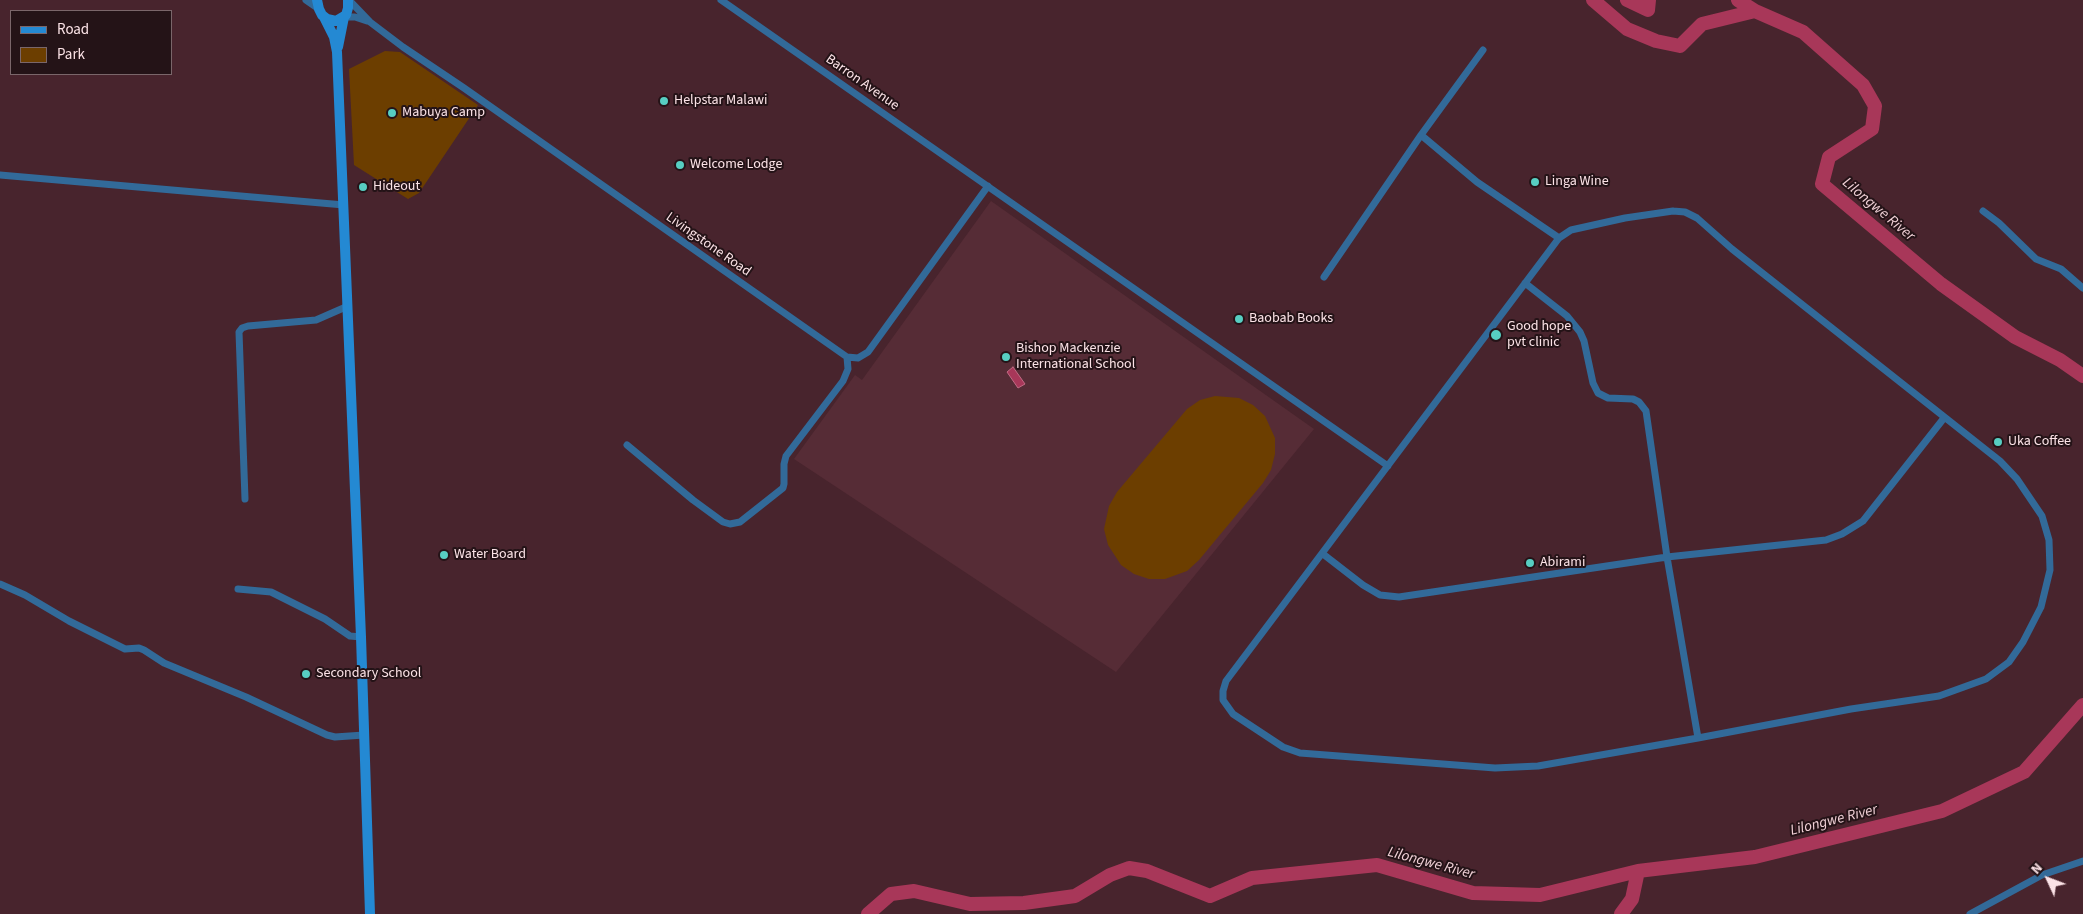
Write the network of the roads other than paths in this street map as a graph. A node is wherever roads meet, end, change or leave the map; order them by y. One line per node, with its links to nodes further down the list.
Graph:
1 (306, 0): 4 (street)
2 (348, 0): 5 (main road); 6 (street, Livingstone Road)
3 (721, 0): 11 (street, Barron Avenue)
4 (320, 9): 5 (main road); 8 (main road)
5 (344, 17): 6 (street, Livingstone Road); 8 (main road)
6 (370, 22): 19 (street, Livingstone Road)
7 (1484, 50): 9 (street)
8 (337, 52): 12 (main road)
9 (1421, 135): 14 (street); 15 (street)
10 (0, 175): 12 (street)
11 (988, 186): 19 (street); 22 (street, Barron Avenue)
12 (344, 206): 18 (main road)
13 (1983, 211): 17 (street)
14 (1559, 238): 16 (street); 20 (street)
15 (1324, 277)
16 (1525, 283): 22 (street); 25 (street)
17 (2083, 288)
18 (348, 306): 23 (street); 28 (main road)
19 (847, 357): 21 (street)
20 (1944, 418): 25 (street); 30 (street)
21 (627, 445)
22 (1388, 466): 24 (street)
23 (244, 499)
24 (1323, 554): 25 (street); 30 (street)
25 (1667, 557): 30 (street)
26 (0, 584): 29 (street)
27 (238, 589): 28 (street)
28 (362, 637): 29 (main road)
29 (364, 735): 32 (main road)
30 (1698, 738)
31 (2083, 861): 33 (street)
32 (370, 914)
33 (1970, 914)

